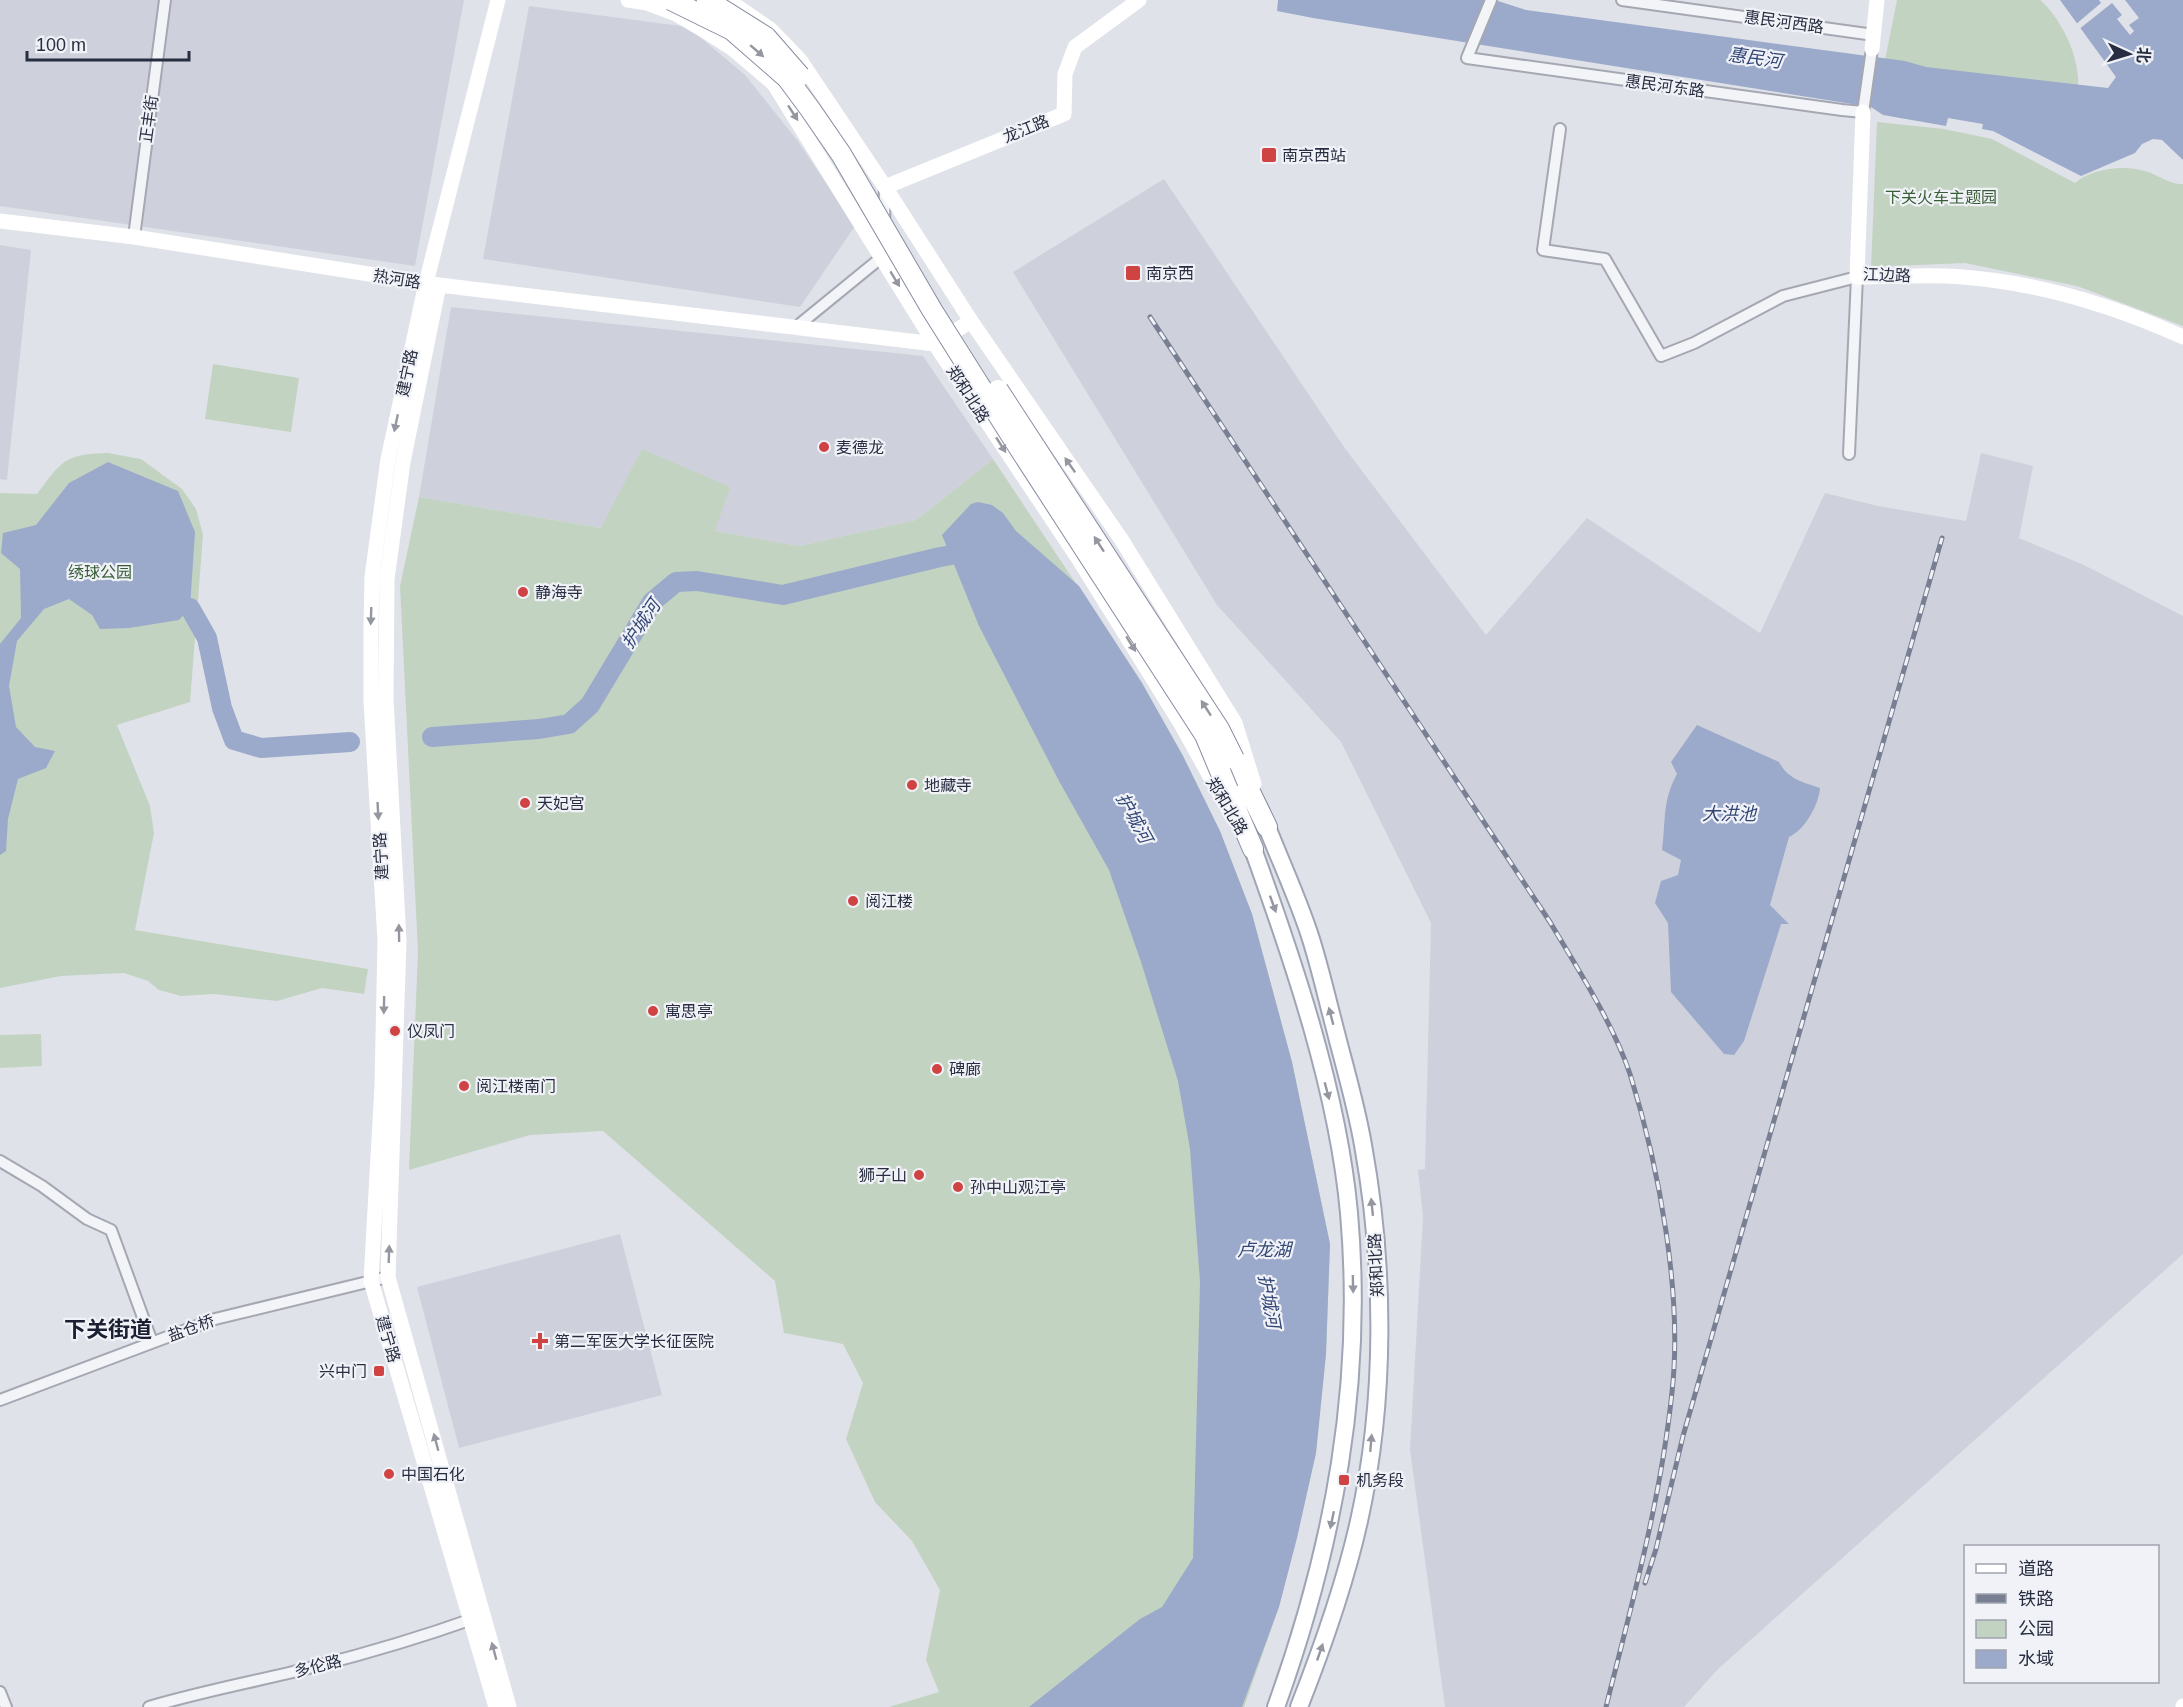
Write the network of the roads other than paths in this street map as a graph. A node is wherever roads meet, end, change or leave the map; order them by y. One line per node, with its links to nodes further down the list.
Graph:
1 (165, 0): 16 (street, 正丰街)
2 (498, 0): 19 (main road, 建宁路)
3 (628, 0): 17 (main road, 郑和北路, one-way to 17)
4 (671, 0): 26 (highway, 郑和北路, one-way to 26, bridge)
5 (707, 0): 25 (highway, 郑和北路, one-way to 5, bridge)
6 (728, 0): 14 (main road, 郑和北路)
7 (1139, 0): 14 (main road, 龙江路)
8 (1491, 0): 12 (street, 惠民河东路)
9 (1622, 0): 11 (street, 惠民河西路)
10 (1877, 0): 11 (main road, 江边路)
11 (1873, 42): 12 (street, 江边路)
12 (1863, 112): 18 (main road, 江边路)
13 (1560, 129): 18 (street)
14 (885, 187): 17 (street); 20 (main road, 郑和北路)
15 (0, 221): 16 (main road, 热河路)
16 (134, 237): 19 (main road, 热河路)
17 (882, 257): 21 (street); 23 (main road, 郑和北路, one-way to 23)
18 (1857, 277): 22 (main road, 江边路); 24 (street)
19 (432, 284): 21 (main road, 热河路); 28 (main road, 建宁路, one-way to 19); 29 (main road, 建宁路, one-way to 29)
20 (971, 321): 23 (main road); 25 (main road, 郑和北路, one-way to 20)
21 (795, 328): 23 (main road, 热河路)
22 (2183, 337)
23 (935, 344): 26 (main road, 郑和北路, one-way to 26)
24 (1849, 454)
25 (1268, 827): 39 (main road, 郑和北路, one-way to 25)
26 (1253, 849): 38 (main road, 郑和北路, one-way to 38)
27 (0, 1161): 30 (street)
28 (388, 1277): 29 (street, 盐仓桥); 32 (main road, 建宁路, one-way to 28)
29 (371, 1281): 30 (street, 盐仓桥); 32 (main road, 建宁路)
30 (152, 1342): 31 (street, 盐仓桥)
31 (0, 1400)
32 (477, 1618): 35 (street, 多伦路); 36 (main road, 建宁路); 37 (main road, 建宁路, one-way to 32)
33 (0, 1692): 34 (street)
34 (6, 1707)
35 (149, 1707)
36 (496, 1707)
37 (509, 1707)
38 (1275, 1707)
39 (1299, 1707)

